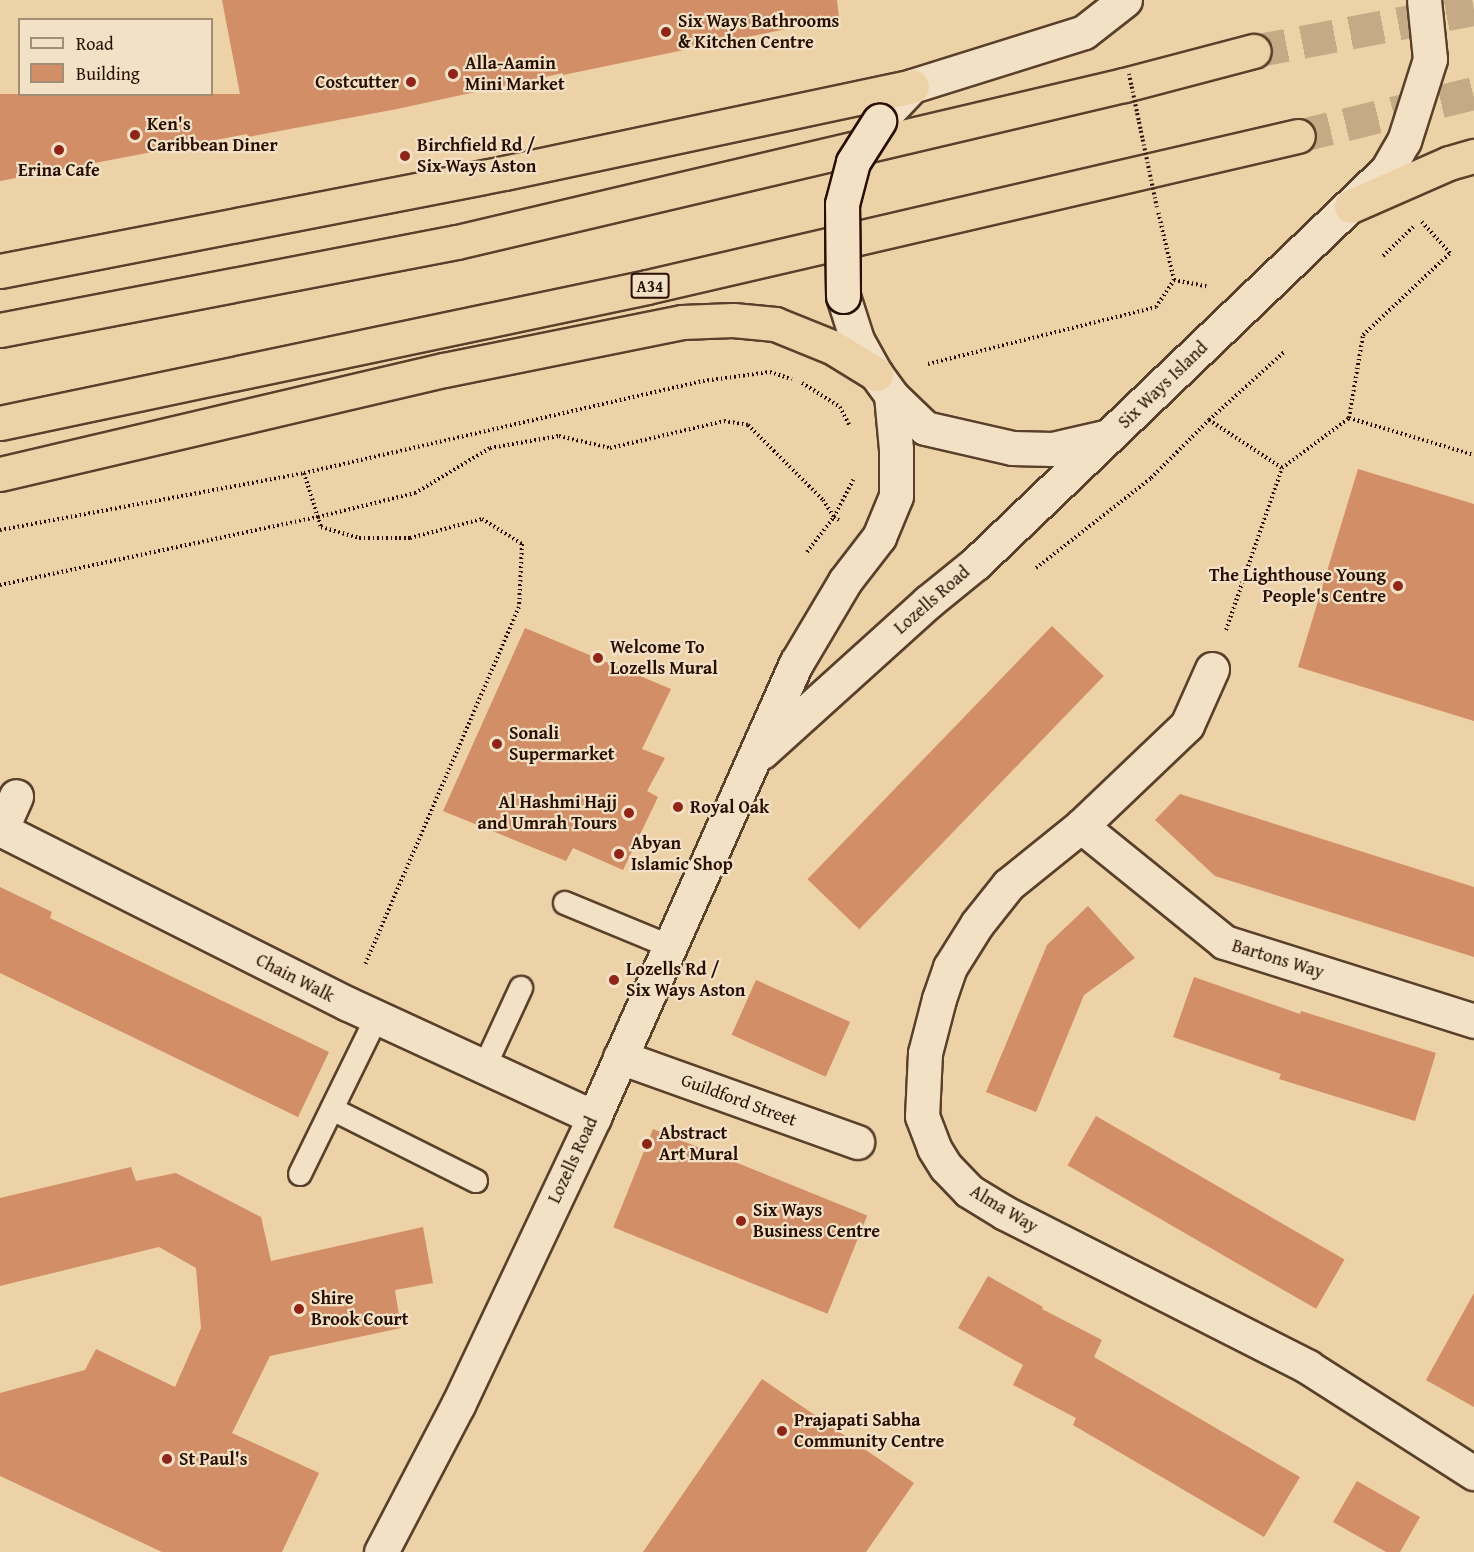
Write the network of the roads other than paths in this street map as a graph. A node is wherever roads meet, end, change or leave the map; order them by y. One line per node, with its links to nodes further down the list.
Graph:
1 (1125, 0): 4 (main road, Six Ways Island)
2 (1424, 0): 7 (main road, Six Ways Island)
3 (1254, 51): 9 (highway)
4 (912, 86): 8 (highway); 10 (main road, Six Ways Island, bridge)
5 (1298, 136): 11 (highway, A34)
6 (1474, 156): 7 (highway)
7 (1351, 206): 12 (main road, Six Ways Island)
8 (0, 271)
9 (0, 330)
10 (883, 385): 12 (main road, Six Ways Island); 13 (highway); 15 (main road, Lozells Road)
11 (0, 423)
12 (1110, 435): 15 (main road, Lozells Road)
13 (0, 474)
14 (1212, 669): 17 (main road, Alma Way)
15 (751, 761): 20 (main road, Lozells Road)
16 (16, 796): 18 (main road, Chain Walk)
17 (1081, 826): 23 (main road, Bartons Way); 31 (main road, Alma Way)
18 (0, 830): 22 (main road, Chain Walk)
19 (565, 903): 20 (lane)
20 (669, 946): 24 (main road, Lozells Road)
21 (521, 988): 25 (lane)
22 (363, 1011): 25 (main road, Chain Walk); 26 (lane)
23 (1474, 1021)
24 (620, 1057): 27 (main road, Lozells Road); 28 (main road, Guildford Street)
25 (485, 1065): 27 (main road, Chain Walk)
26 (332, 1109): 29 (lane); 30 (lane)
27 (594, 1117): 32 (main road, Lozells Road)
28 (857, 1142)
29 (300, 1174)
30 (476, 1181)
31 (1474, 1473)
32 (381, 1552)

